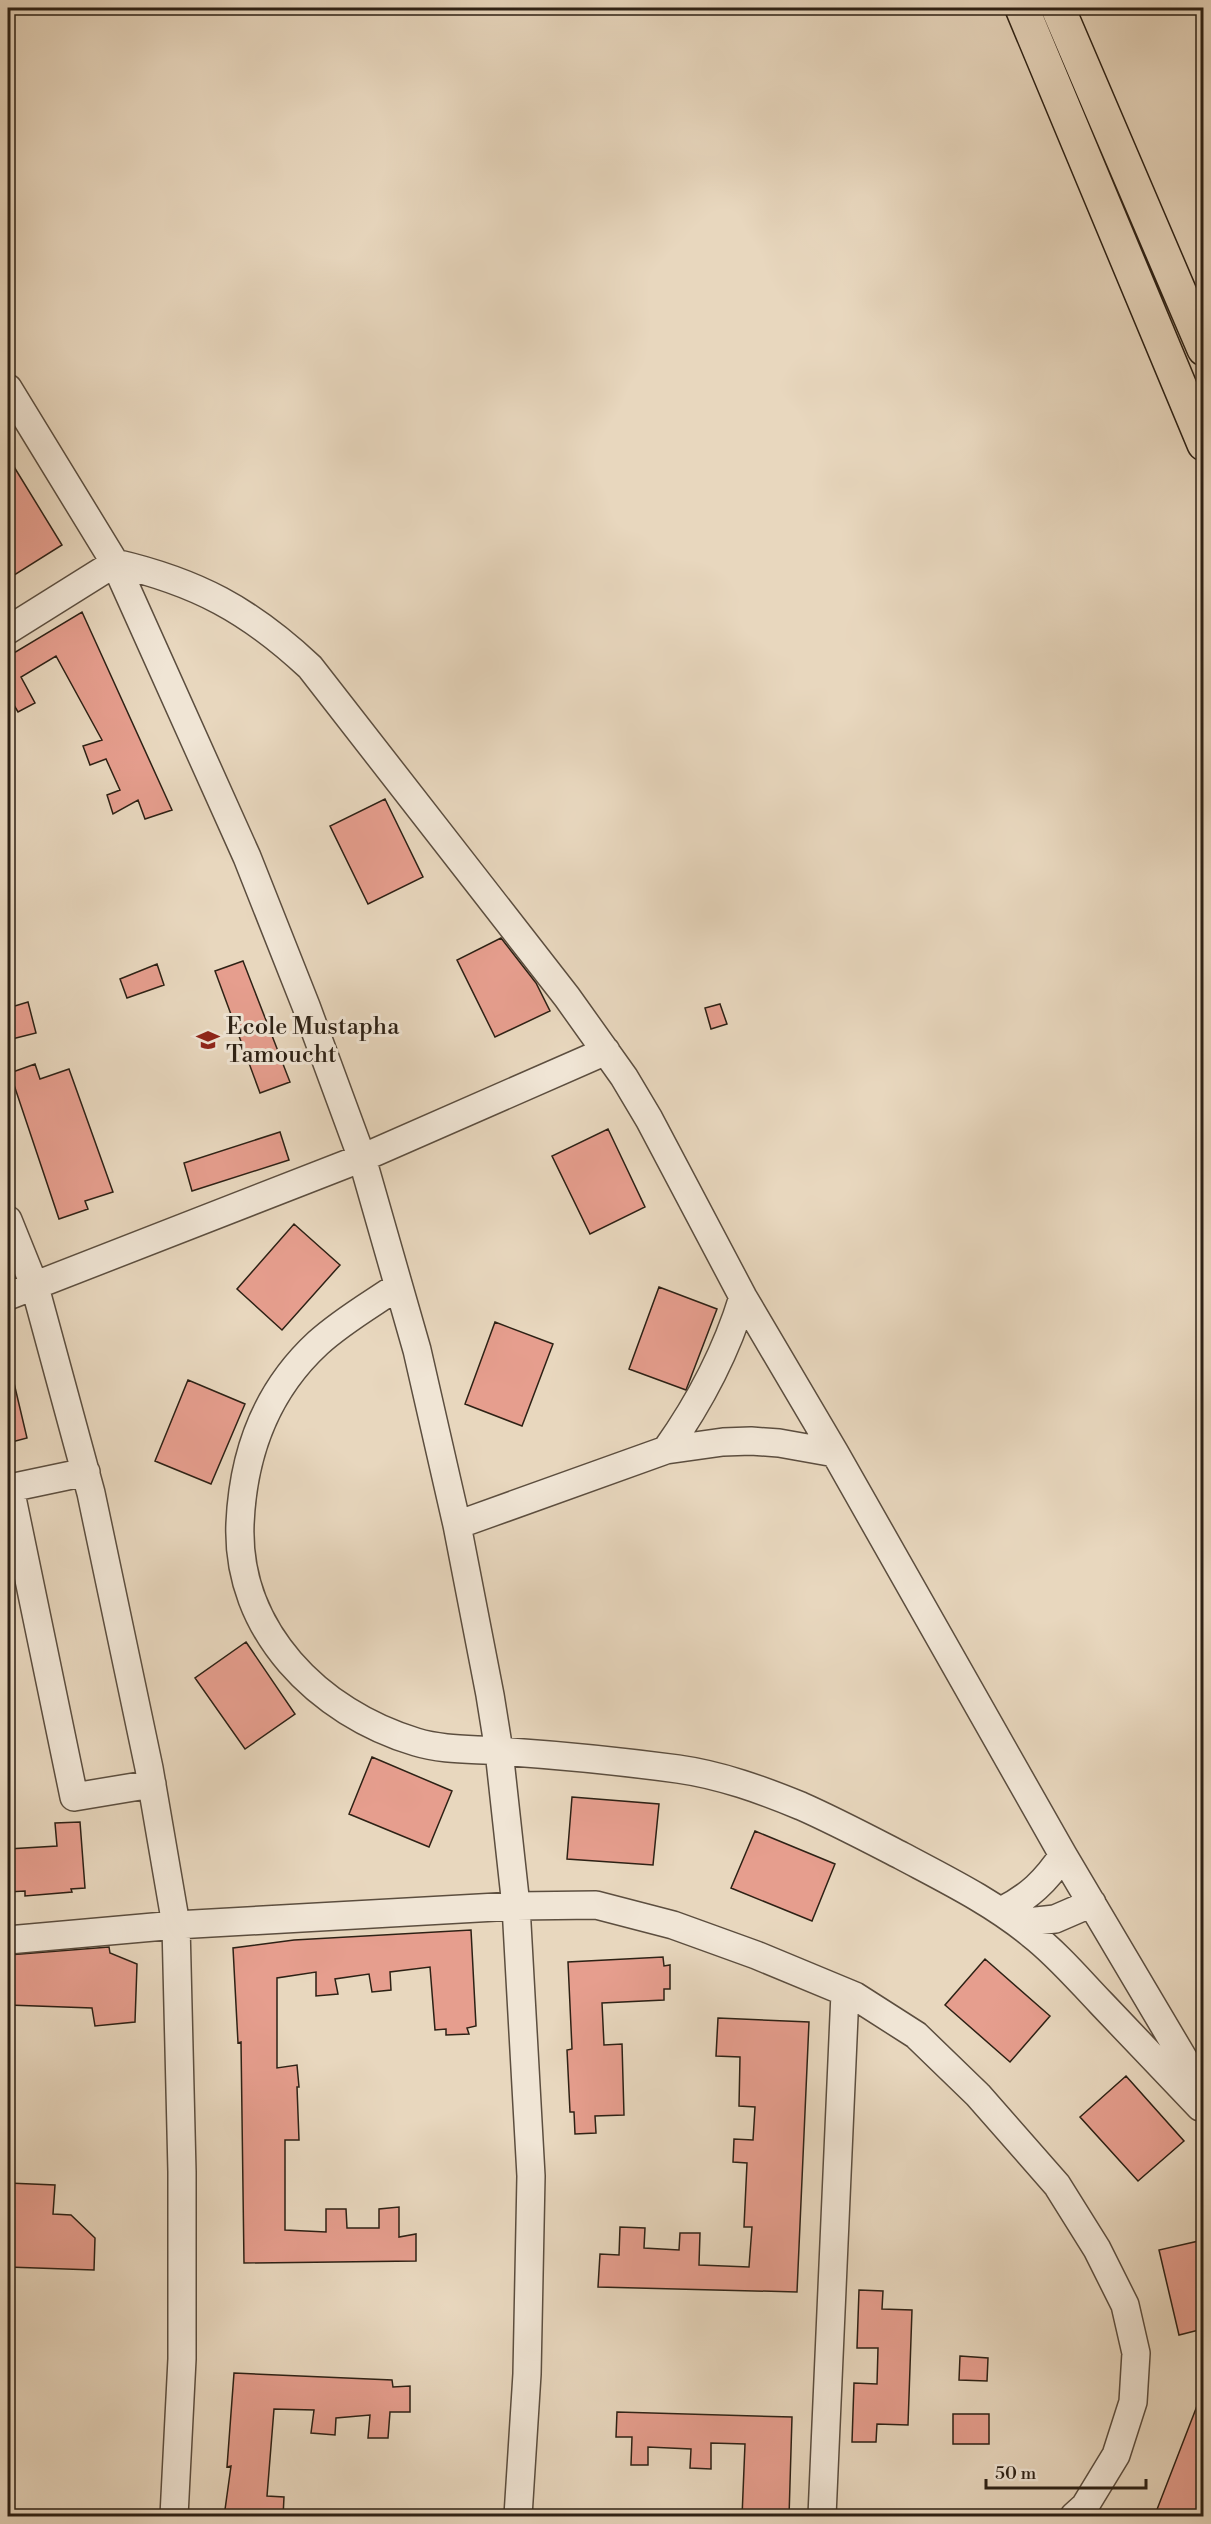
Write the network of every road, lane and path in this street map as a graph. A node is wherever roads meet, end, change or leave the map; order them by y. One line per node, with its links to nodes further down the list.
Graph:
1 (1022, 8): 5 (highway)
2 (1058, 8): 3 (highway)
3 (1203, 349)
4 (8, 388): 6 (street)
5 (1203, 444)
6 (115, 563): 7 (street); 8 (street); 9 (street)
7 (8, 630)
8 (606, 1051): 9 (street); 14 (street)
9 (362, 1158): 11 (street); 12 (street)
10 (8, 1220): 12 (street)
11 (398, 1286): 18 (street); 19 (street)
12 (35, 1287): 13 (street); 17 (street)
13 (8, 1296)
14 (743, 1297): 15 (street); 16 (street)
15 (666, 1450): 16 (street); 18 (street)
16 (835, 1453): 21 (street)
17 (86, 1472): 20 (street); 20 (street)
18 (457, 1525): 19 (street)
19 (499, 1751): 23 (street); 24 (street)
20 (152, 1784): 25 (street)
21 (1063, 1855): 22 (street); 24 (street)
22 (1092, 1903): 24 (street); 28 (street)
23 (516, 1906): 25 (street); 27 (street); 31 (street)
24 (1009, 1917): 29 (street)
25 (176, 1925): 26 (street); 30 (street)
26 (8, 1940)
27 (845, 1993): 32 (street); 33 (street)
28 (1203, 2093)
29 (1203, 2111)
30 (174, 2517)
31 (519, 2517)
32 (822, 2517)
33 (1074, 2517)

